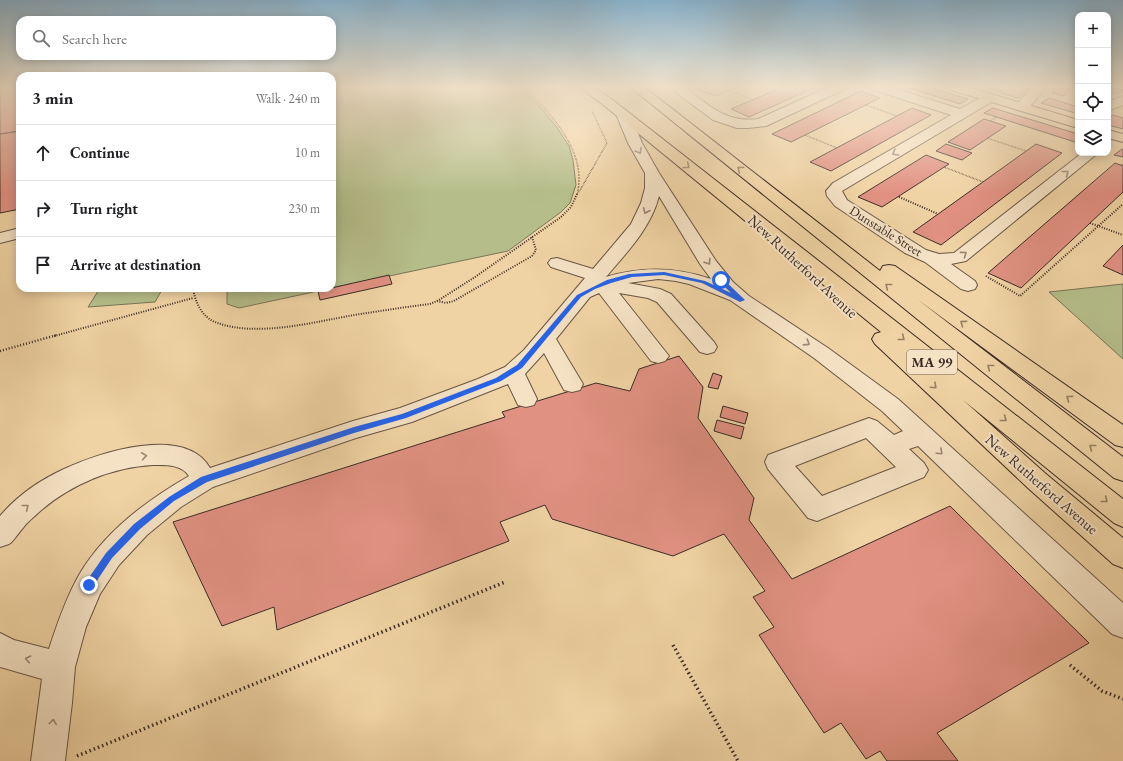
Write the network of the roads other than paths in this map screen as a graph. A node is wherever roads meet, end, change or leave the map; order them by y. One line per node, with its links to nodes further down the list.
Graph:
1 (623, 122): 8 (street, one-way to 8)
2 (631, 122): 10 (main road, MA 99, one-way to 10)
3 (680, 122): 9 (main road, MA 99, one-way to 3)
4 (726, 122): 5 (street)
5 (764, 122)
6 (948, 122): 13 (street, Dunstable Street, one-way to 13)
7 (1087, 156): 13 (street, Dunstable Street, one-way to 7)
8 (652, 173): 16 (street, one-way to 16); 17 (street, one-way to 17)
9 (771, 193): 25 (main road, one-way to 9); 27 (main road, MA 99, one-way to 9)
10 (740, 209): 29 (main road, New Rutherford Avenue / MA 99, one-way to 29); 31 (main road, New Rutherford Avenue, one-way to 31)
11 (16, 234): 12 (street)
12 (0, 238)
13 (931, 258): 15 (street)
14 (557, 263): 16 (street)
15 (974, 279)
16 (599, 280): 17 (street); 18 (street); 19 (street); 20 (street)
17 (742, 300): 24 (street, one-way to 24)
18 (545, 338): 21 (street); 22 (street)
19 (707, 347)
20 (658, 356)
21 (513, 372): 23 (street); 28 (street)
22 (572, 384)
23 (526, 399)
24 (921, 434): 26 (street); 32 (street, one-way to 32)
25 (1123, 438)
26 (891, 447): 26 (street)
27 (1123, 471)
28 (204, 480): 30 (street, one-way to 28); 36 (street)
29 (1123, 515)
30 (0, 535)
31 (1123, 554)
32 (1088, 590): 33 (street); 34 (street)
33 (1123, 615)
34 (1123, 623)
35 (0, 649): 36 (street, one-way to 35)
36 (59, 667): 37 (street, one-way to 36)
37 (60, 760)

